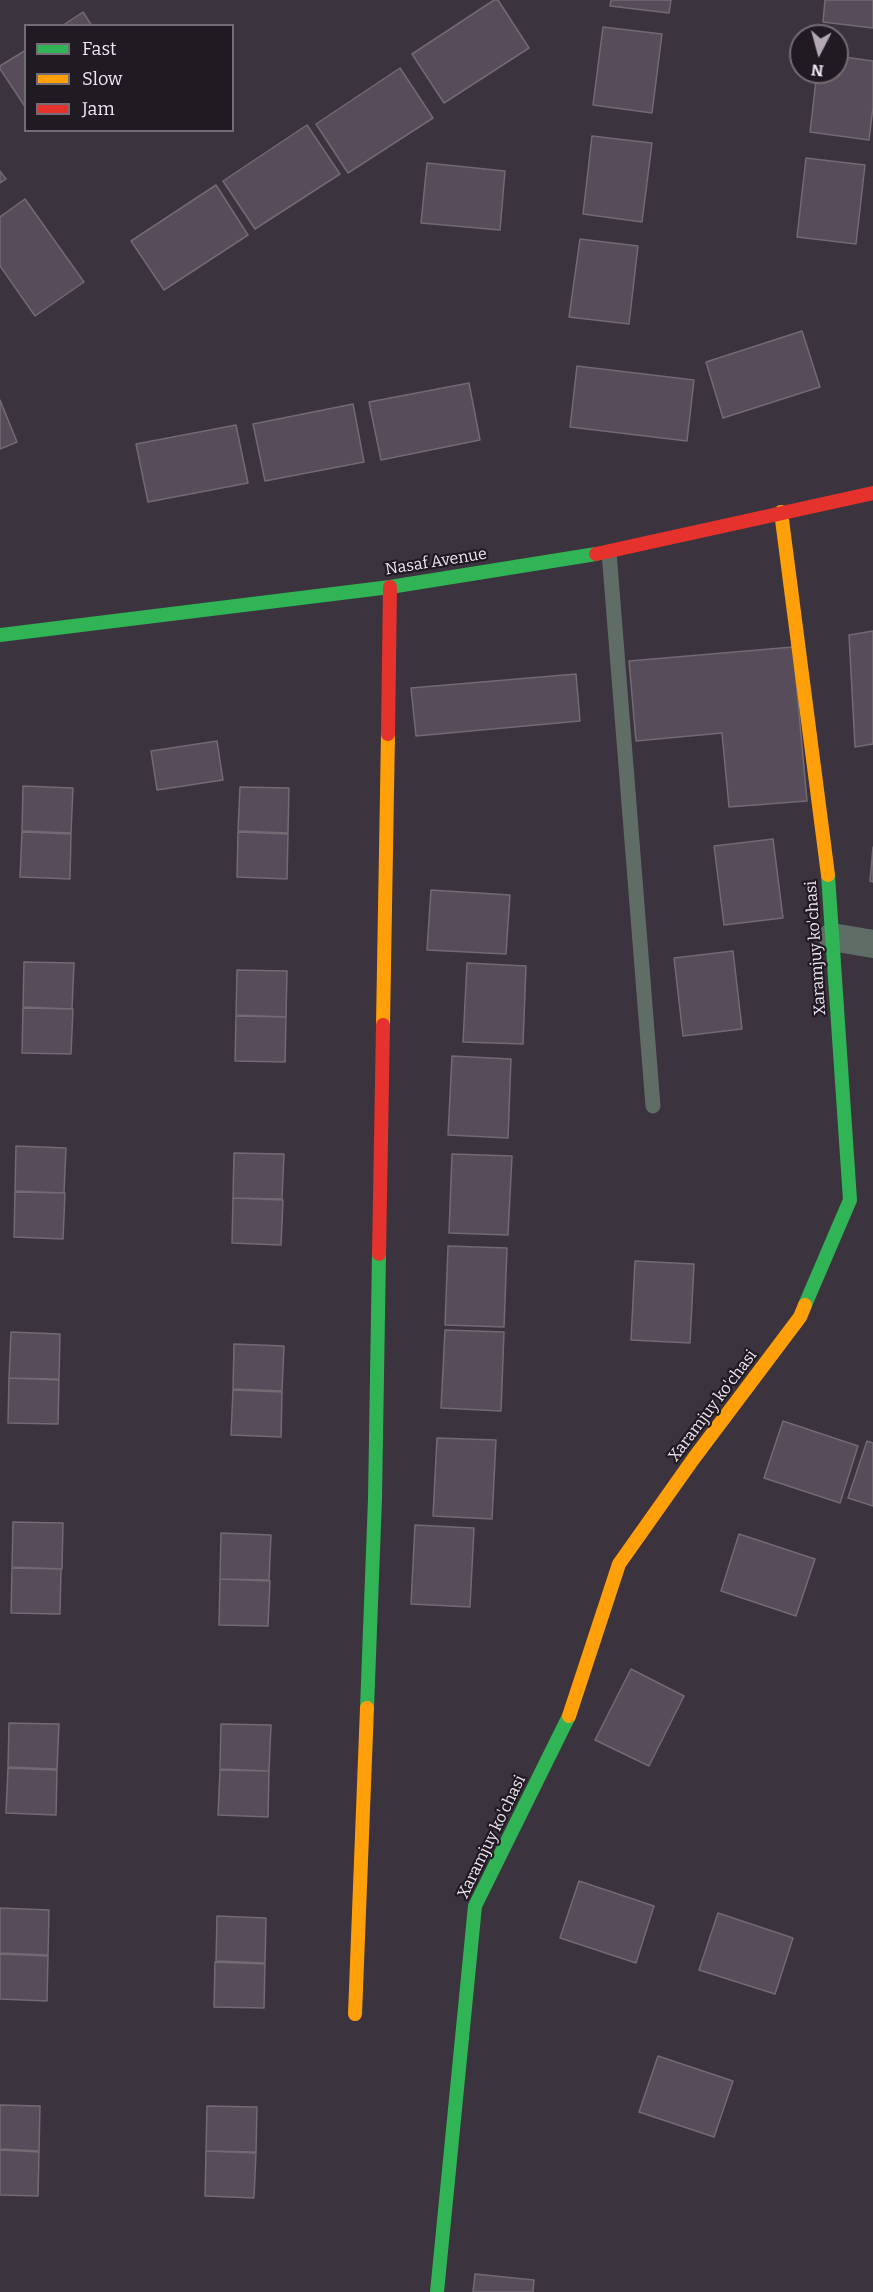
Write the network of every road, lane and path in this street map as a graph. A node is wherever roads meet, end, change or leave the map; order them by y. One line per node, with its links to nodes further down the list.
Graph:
1 (873, 493): 2 (street, Nasaf Avenue)
2 (781, 512): 3 (street, Nasaf Avenue); 6 (street, Xaramjuy ko'chasi)
3 (609, 552): 4 (street, Nasaf Avenue); 8 (lane)
4 (390, 586): 5 (street, Nasaf Avenue); 9 (street)
5 (0, 635)
6 (832, 937): 7 (street); 10 (street, Xaramjuy ko'chasi)
7 (873, 944)
8 (653, 1107)
9 (355, 2014)
10 (436, 2292)

